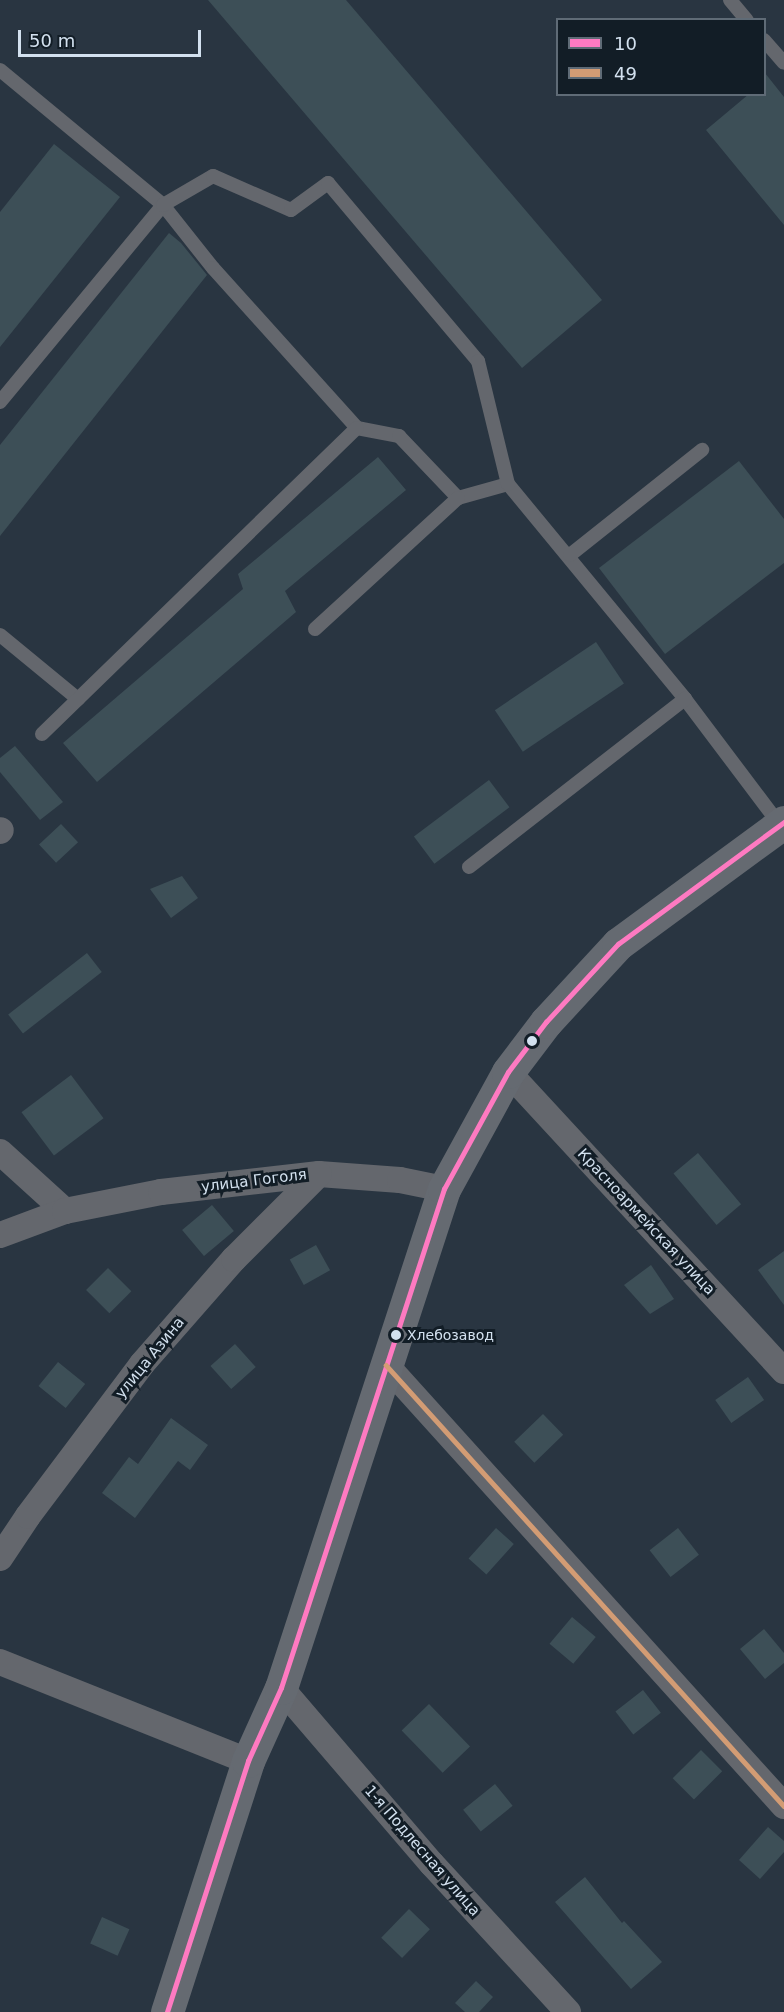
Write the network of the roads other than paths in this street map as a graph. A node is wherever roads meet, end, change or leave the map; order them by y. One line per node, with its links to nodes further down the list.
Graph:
1 (730, 0): 2 (lane)
2 (745, 18)
3 (766, 41): 4 (lane)
4 (784, 63)
5 (0, 70): 6 (lane)
6 (163, 205): 7 (lane); 8 (lane); 10 (lane)
7 (0, 402)
8 (357, 428): 11 (lane); 15 (lane)
9 (702, 450): 12 (lane)
10 (508, 484): 11 (lane); 12 (lane)
11 (458, 498): 13 (lane)
12 (570, 555): 16 (lane)
13 (315, 629)
14 (0, 635): 15 (lane)
15 (78, 699): 17 (lane)
16 (686, 699): 18 (lane); 19 (lane)
17 (42, 734)
18 (783, 825): 20 (main road)
19 (469, 867)
20 (508, 1072): 23 (main road); 27 (street, Красноармейская улица)
21 (0, 1152): 24 (street)
22 (320, 1174): 23 (street, улица Гоголя); 24 (street, улица Гоголя); 28 (street, улица Азина)
23 (444, 1189): 26 (main road)
24 (65, 1211): 25 (street, улица Гоголя)
25 (0, 1235)
26 (386, 1365): 30 (main road); 32 (street)
27 (784, 1371)
28 (0, 1558)
29 (0, 1662): 31 (street)
30 (281, 1688): 31 (main road); 34 (street, 1-я Подлесная улица)
31 (248, 1761): 33 (main road)
32 (784, 1806)
33 (166, 2012)
34 (567, 2012)

